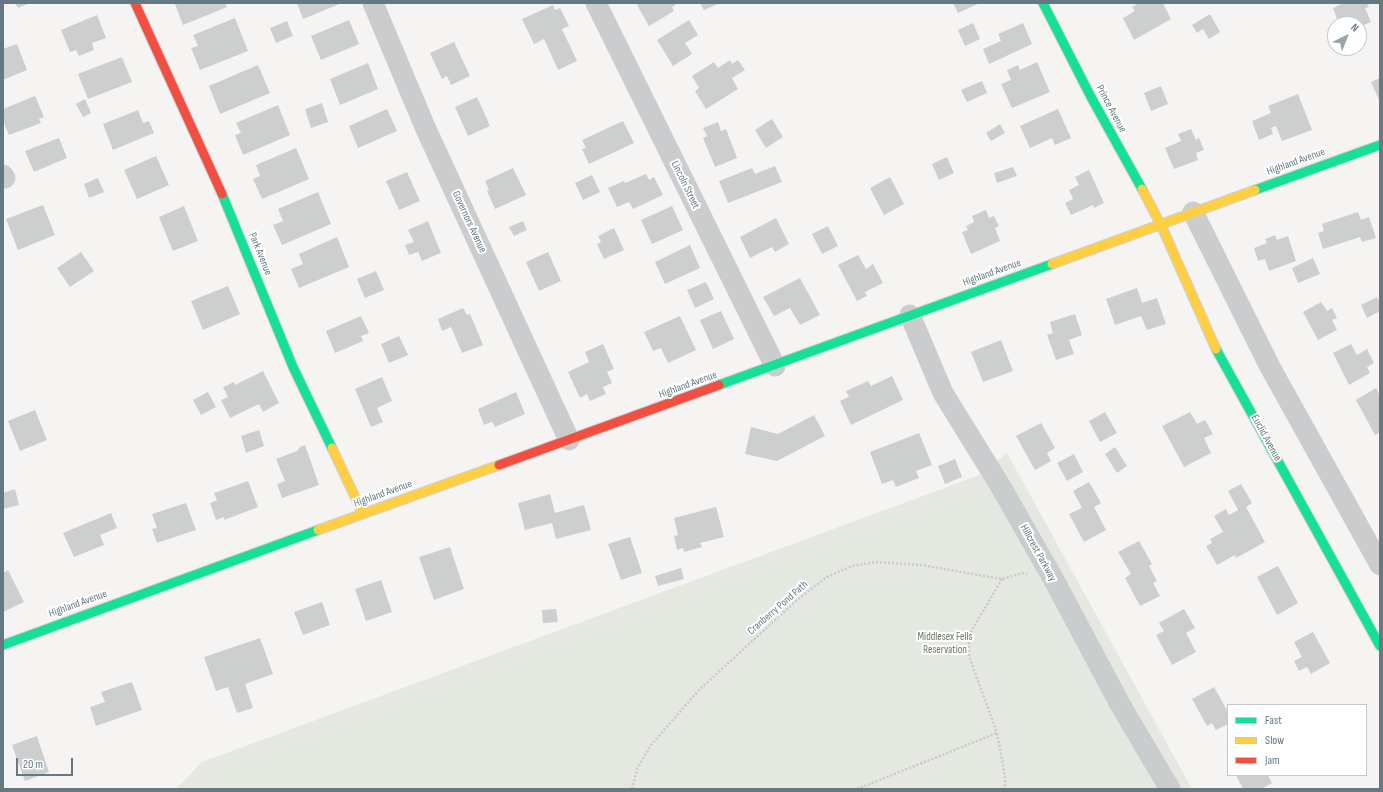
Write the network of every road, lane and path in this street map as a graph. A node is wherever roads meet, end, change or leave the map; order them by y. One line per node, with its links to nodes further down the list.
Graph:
1 (135, 3): 11 (main road, Park Avenue)
2 (373, 3): 10 (street, Governors Avenue)
3 (596, 3): 9 (street, Lincoln Street)
4 (1043, 3): 7 (main road, Prince Avenue)
5 (1380, 146): 6 (main road, Highland Avenue)
6 (1193, 212): 7 (main road, Highland Avenue); 12 (street)
7 (1160, 225): 8 (main road, Highland Avenue); 14 (main road, Euclid Avenue)
8 (910, 315): 9 (main road, Highland Avenue); 19 (street, Hillcrest Parkway)
9 (775, 366): 10 (main road, Highland Avenue)
10 (569, 440): 11 (main road, Highland Avenue)
11 (363, 514): 13 (main road, Highland Avenue)
12 (1380, 565)
13 (3, 645)
14 (1380, 646)
15 (996, 733): 16 (path, Cranberry Pond Path); 17 (path); 18 (path)
16 (632, 789)
17 (857, 789)
18 (1005, 789)
19 (1170, 789)

